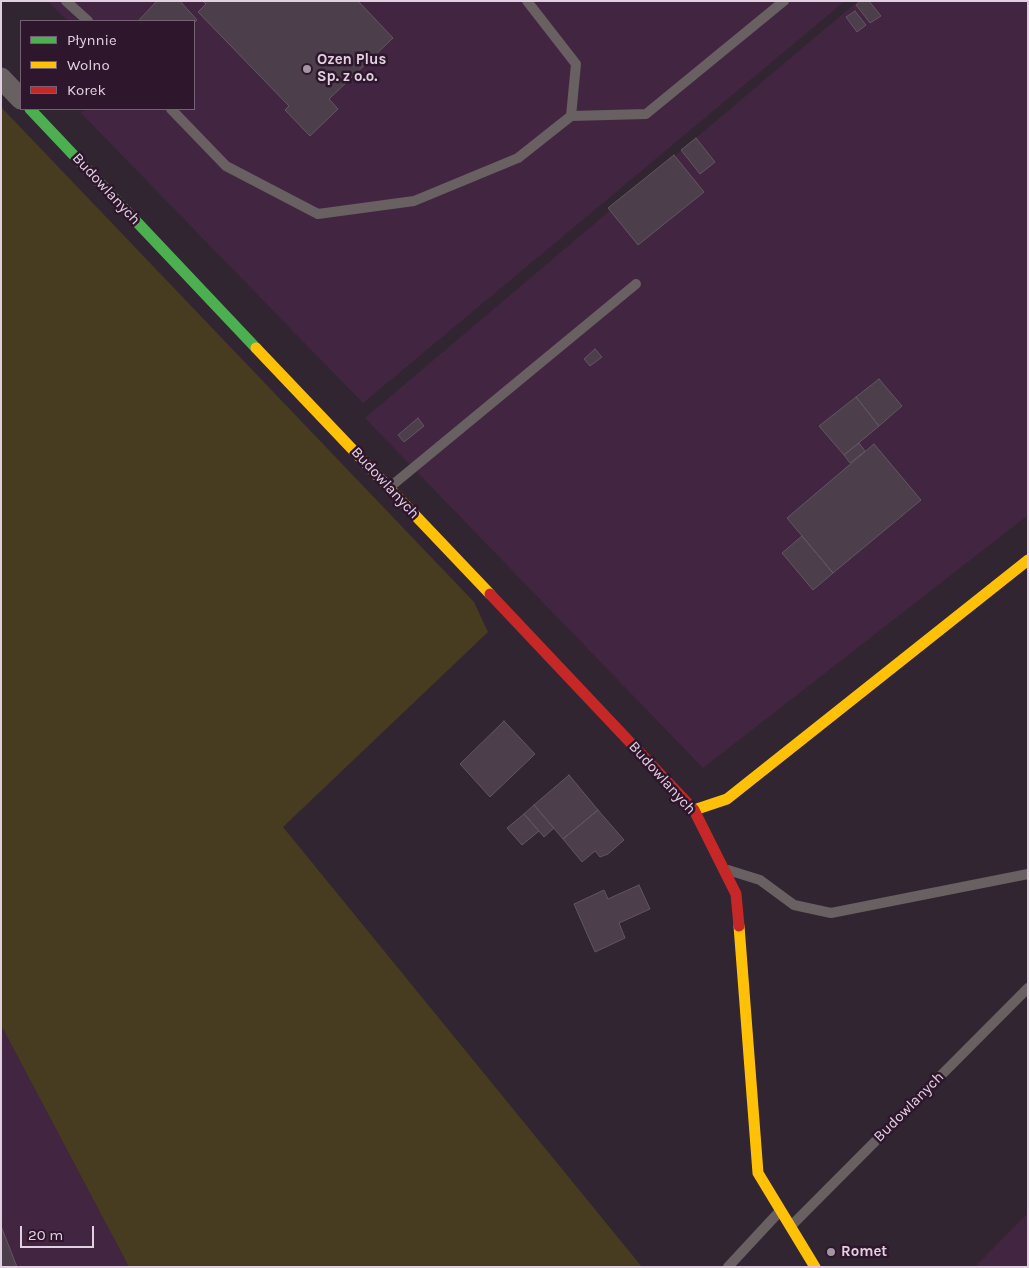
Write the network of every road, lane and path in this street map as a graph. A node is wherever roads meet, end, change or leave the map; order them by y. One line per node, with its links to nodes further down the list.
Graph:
1 (66, 1): 4 (lane)
2 (527, 1): 9 (lane)
3 (784, 1): 9 (lane)
4 (87, 20)
5 (1, 78): 6 (street)
6 (20, 98)
7 (31, 110): 11 (street, Budowlanych)
8 (172, 110): 9 (lane)
9 (571, 116)
10 (636, 284): 11 (lane)
11 (389, 487): 13 (street, Budowlanych)
12 (1028, 560): 13 (street)
13 (694, 810): 14 (street, Budowlanych)
14 (724, 868): 15 (lane); 17 (street, Budowlanych)
15 (1028, 874)
16 (1028, 988): 18 (lane, Budowlanych)
17 (781, 1210): 18 (street, Budowlanych); 19 (lane)
18 (790, 1226): 20 (street, Budowlanych)
19 (728, 1267)
20 (815, 1267)

